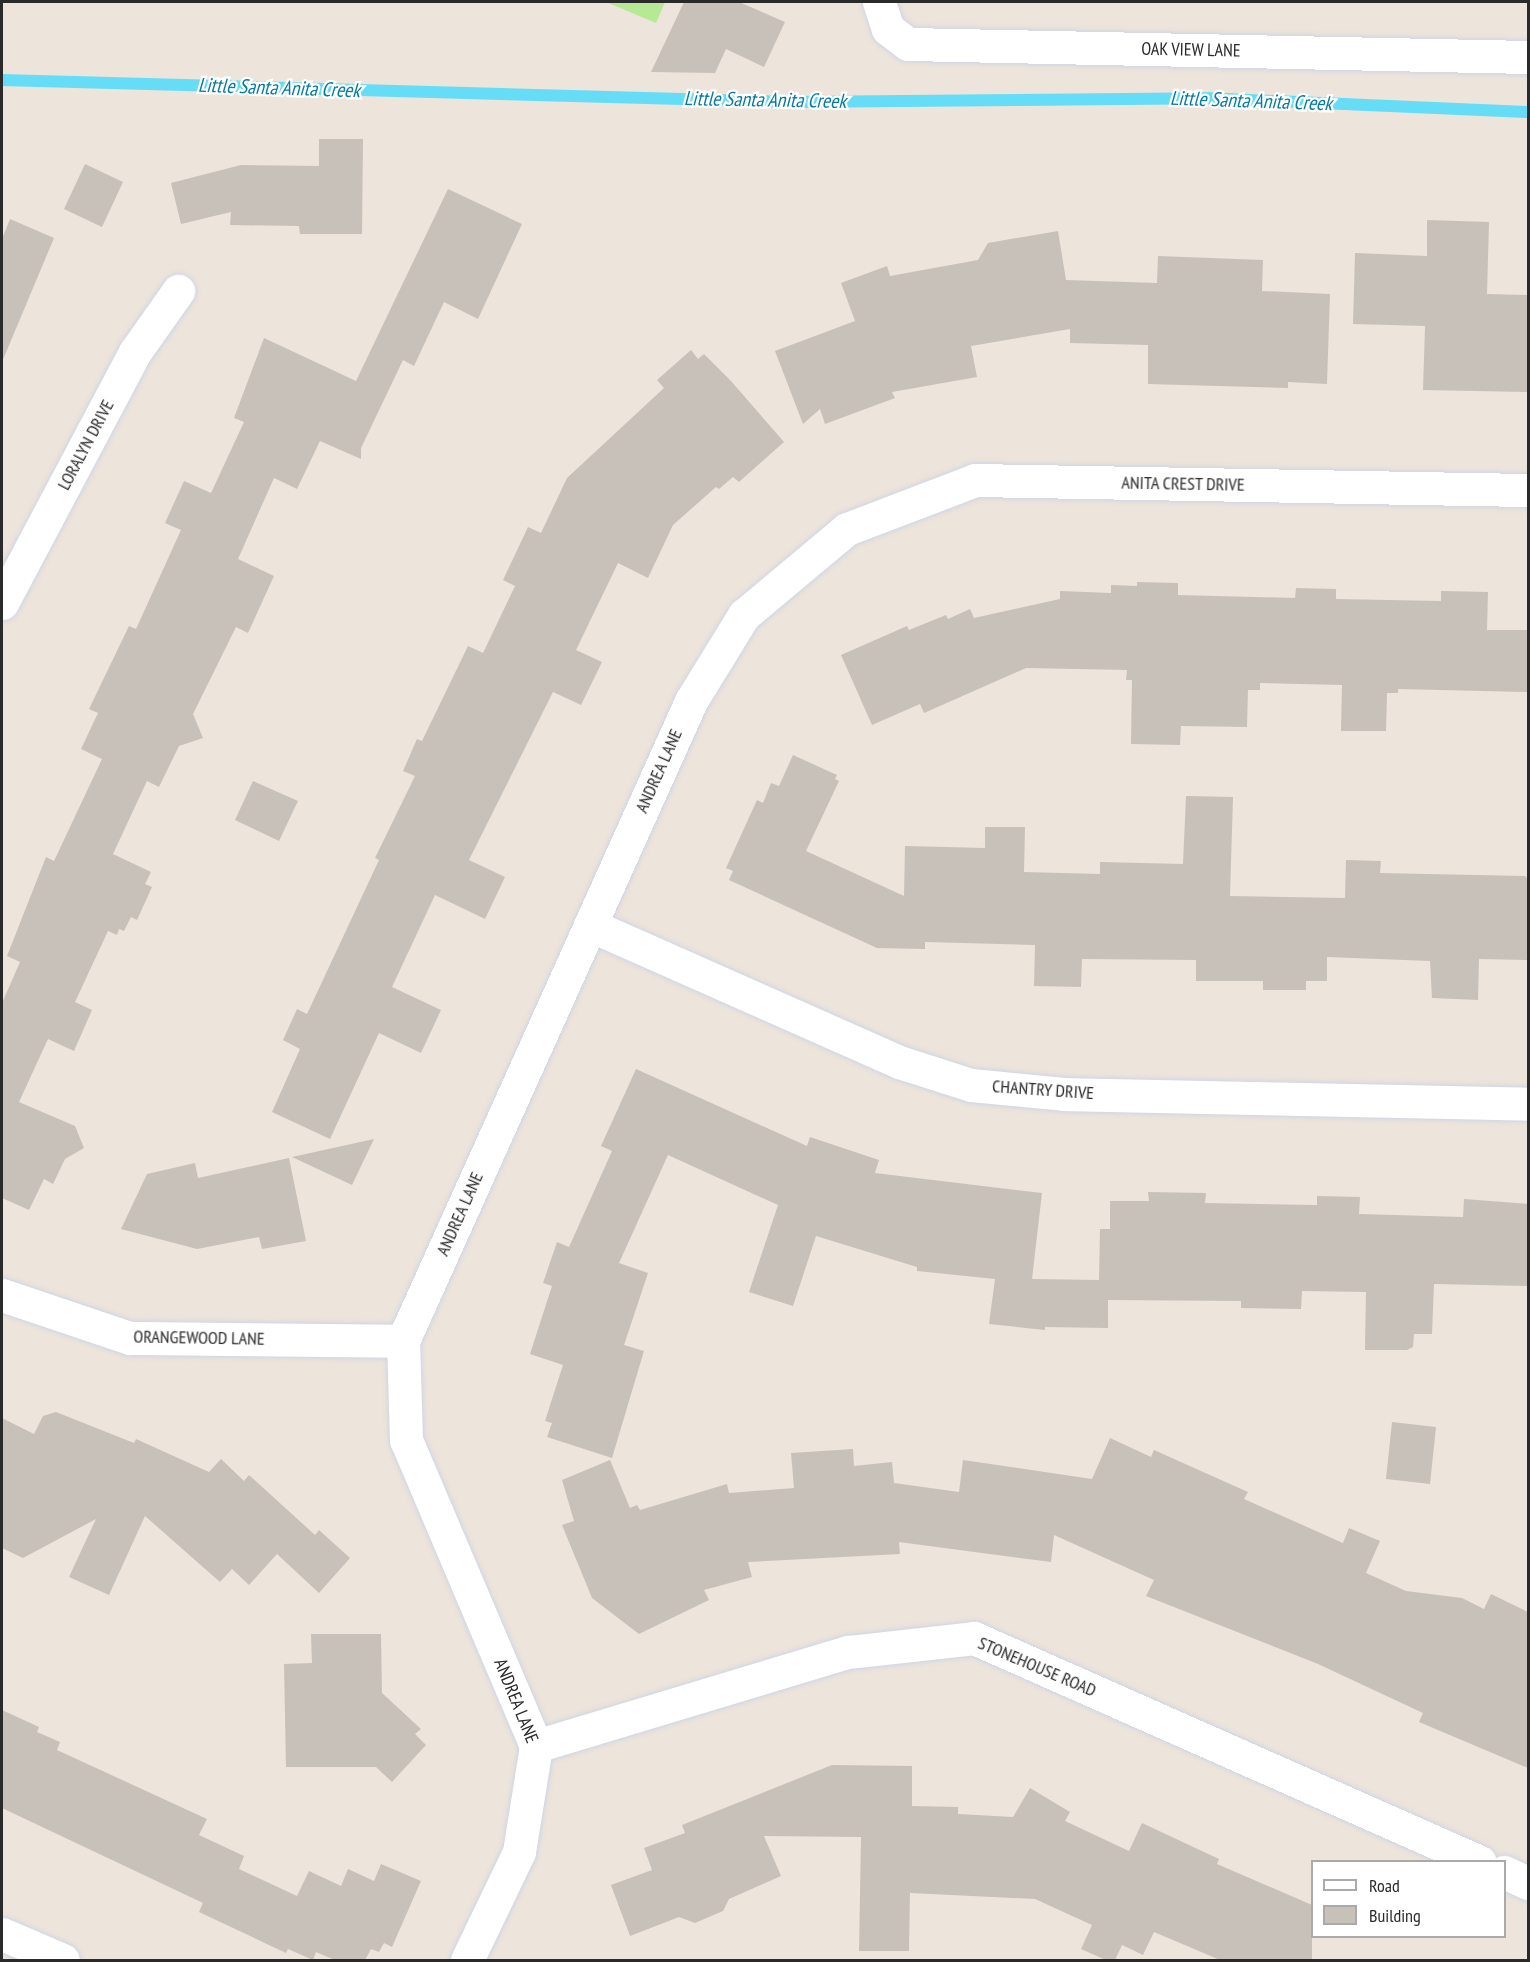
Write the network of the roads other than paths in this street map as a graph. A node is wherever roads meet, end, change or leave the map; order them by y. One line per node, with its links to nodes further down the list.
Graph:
1 (879, 2): 2 (street, OAK VIEW LANE)
2 (1528, 57)
3 (178, 291): 6 (street, LORALYN DRIVE)
4 (1528, 490): 5 (street, ANITA CREST DRIVE)
5 (847, 528): 7 (street, ANDREA LANE)
6 (2, 603)
7 (590, 925): 8 (street, CHANTRY DRIVE); 10 (street, ANDREA LANE)
8 (1528, 1104)
9 (2, 1296): 10 (street, ORANGEWOOD LANE)
10 (403, 1341): 11 (street, ANDREA LANE)
11 (536, 1746): 12 (street, STONEHOUSE ROAD); 17 (street, ANDREA LANE)
12 (1475, 1860)
13 (1506, 1873): 14 (street)
14 (1528, 1883)
15 (2, 1934): 16 (street)
16 (63, 1960)
17 (467, 1960)

